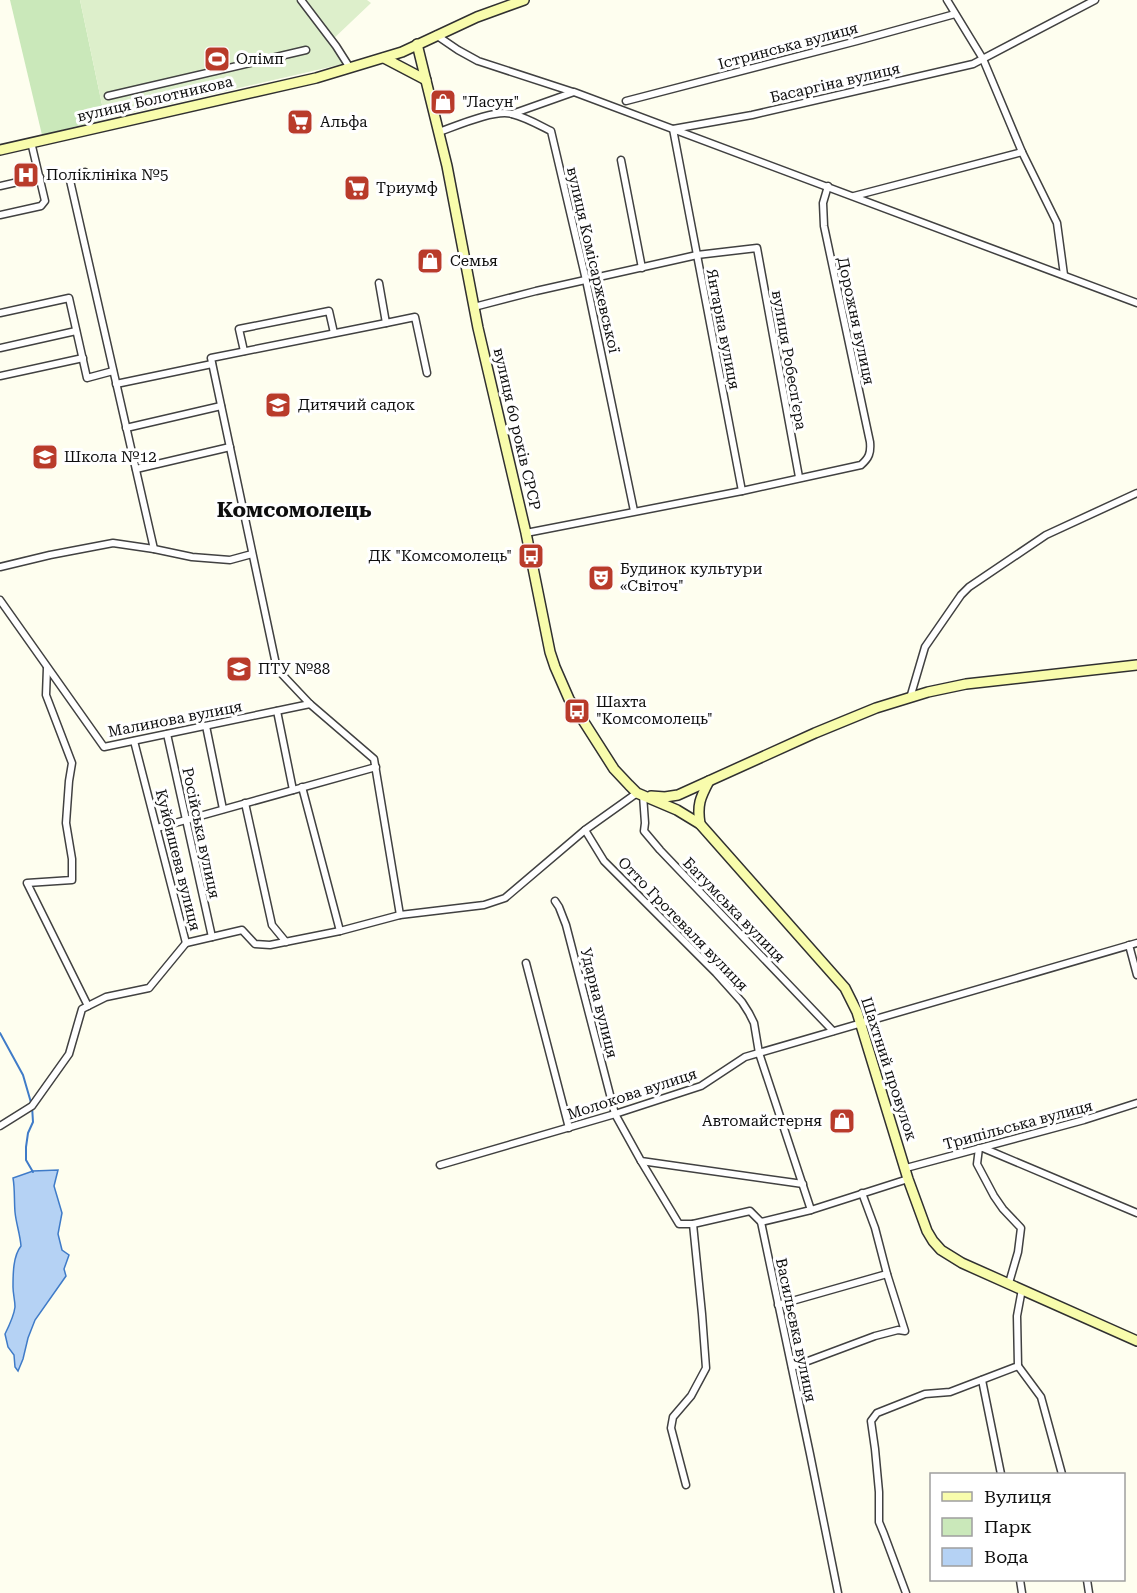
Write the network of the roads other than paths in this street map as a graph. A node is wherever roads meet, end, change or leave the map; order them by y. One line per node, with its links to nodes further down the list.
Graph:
1 (300, 0): 12 (street)
2 (524, 0): 5 (street, вулиця Болотникова)
3 (948, 0): 6 (street)
4 (1095, 0): 11 (street, Басаргіна вулиця)
5 (497, 4): 7 (street, вулиця Болотникова)
6 (955, 14): 11 (street); 16 (street, Істринська вулиця)
7 (436, 35): 8 (street, вулиця Болотникова); 14 (street)
8 (417, 44): 10 (street, вулиця Болотникова); 13 (street, вулиця 60 років СРСР)
9 (306, 50): 15 (street)
10 (384, 58): 12 (street, вулиця Болотникова); 13 (street)
11 (982, 59): 18 (street, Басаргіна вулиця); 22 (street)
12 (350, 68): 20 (street, вулиця Болотникова)
13 (426, 80): 19 (street, вулиця 60 років СРСР)
14 (574, 92): 17 (street); 18 (street)
15 (108, 96)
16 (626, 101)
17 (512, 114): 19 (street); 33 (street, вулиця Комісаржевської)
18 (673, 129): 27 (street); 30 (street, Янтарна вулиця)
19 (439, 132): 36 (street, вулиця 60 років СРСР)
20 (31, 142): 21 (street, вулиця Болотникова); 25 (street)
21 (0, 150)
22 (1019, 153): 28 (street); 32 (street)
23 (621, 160): 31 (street)
24 (85, 172): 45 (street)
25 (40, 177): 26 (street); 29 (street)
26 (0, 186)
27 (828, 186): 28 (street); 53 (street, Дорожня вулиця)
28 (854, 196): 32 (street)
29 (0, 215)
30 (697, 255): 31 (street); 53 (street, вулиця Робесп'єра); 54 (street, Янтарна вулиця)
31 (642, 268): 33 (street)
32 (1064, 275): 35 (street)
33 (586, 280): 36 (street); 56 (street, вулиця Комісаржевської)
34 (379, 283): 38 (street)
35 (1137, 303)
36 (474, 306): 57 (street, вулиця 60 років СРСР)
37 (0, 313): 39 (street)
38 (386, 323): 40 (street); 46 (street)
39 (76, 331): 41 (street); 43 (street)
40 (334, 333): 42 (street); 42 (street)
41 (0, 348)
42 (244, 351): 44 (street)
43 (83, 358): 45 (street); 47 (street)
44 (212, 361): 48 (street); 49 (street)
45 (113, 371): 48 (street)
46 (427, 373)
47 (0, 376)
48 (116, 384): 50 (street)
49 (221, 405): 50 (street); 51 (street)
50 (126, 428): 52 (street)
51 (230, 447): 52 (street); 59 (street)
52 (136, 469): 58 (street)
53 (799, 477): 54 (street)
54 (742, 491): 56 (street)
55 (1137, 493): 64 (street)
56 (634, 512): 57 (street)
57 (526, 533): 74 (street, вулиця 60 років СРСР)
58 (154, 549): 59 (street); 60 (street)
59 (252, 554): 65 (street)
60 (0, 567)
61 (0, 600): 63 (street, Малинова вулиця)
62 (1137, 665): 64 (street)
63 (47, 668): 69 (street, Малинова вулиця); 91 (street)
64 (910, 698): 71 (street)
65 (310, 704): 66 (street, Малинова вулиця); 70 (street)
66 (277, 711): 67 (street, Малинова вулиця); 73 (street)
67 (206, 726): 68 (street, Малинова вулиця); 76 (street)
68 (167, 734): 69 (street, Малинова вулиця); 77 (street, Російська вулиця)
69 (134, 741): 79 (street, Куйбишева вулиця)
70 (376, 767): 72 (street); 82 (street)
71 (710, 780): 74 (street); 78 (street)
72 (302, 787): 73 (street); 83 (street)
73 (293, 790): 75 (street)
74 (640, 794): 78 (street, Шахтний провулок); 80 (street, Куйбишева вулиця); 93 (street, Батумська вулиця)
75 (245, 803): 76 (street); 85 (street)
76 (224, 809): 77 (street)
77 (186, 819): 79 (street); 84 (street, Російська вулиця)
78 (700, 824): 92 (street, Шахтний провулок)
79 (157, 828): 86 (street, Куйбишева вулиця)
80 (585, 830): 82 (street, Куйбишева вулиця); 94 (street, Отто Гротеваля вулиця)
81 (555, 901): 96 (street, Ударна вулиця)
82 (400, 915): 83 (street, Куйбишева вулиця)
83 (340, 931): 85 (street, Куйбишева вулиця)
84 (212, 937): 85 (street, Куйбишева вулиця); 86 (street, Куйбишева вулиця)
85 (286, 942)
86 (186, 943): 91 (street)
87 (1137, 943): 88 (street, Молокова вулиця)
88 (1129, 945): 90 (street); 92 (street, Молокова вулиця)
89 (526, 963): 98 (street)
90 (1137, 975)
91 (88, 1006): 97 (street)
92 (860, 1023): 93 (street, Молокова вулиця); 102 (street, Шахтний провулок)
93 (833, 1031): 94 (street, Молокова вулиця)
94 (759, 1053): 96 (street, Молокова вулиця); 104 (street, Отто Гротеваля вулиця)
95 (1137, 1103): 99 (street, Трипільська вулиця)
96 (615, 1114): 98 (street, Молокова вулиця); 100 (street, Ударна вулиця)
97 (0, 1126)
98 (569, 1128): 101 (street, Молокова вулиця)
99 (981, 1148): 102 (street, Трипільська вулиця); 107 (street); 111 (street)
100 (641, 1161): 104 (street); 109 (street, Ударна вулиця)
101 (440, 1165)
102 (906, 1168): 103 (street, Шахтний провулок)
103 (908, 1179): 105 (street); 111 (street, Шахтний провулок)
104 (803, 1184): 106 (street, Отто Гротеваля вулиця)
105 (862, 1193): 106 (street); 110 (street)
106 (811, 1210): 108 (street)
107 (1137, 1213)
108 (761, 1222): 109 (street); 113 (street, Васильєвка вулиця)
109 (693, 1224): 120 (street)
110 (886, 1274): 113 (street); 116 (street)
111 (1009, 1283): 112 (street, Шахтний провулок)
112 (1022, 1289): 114 (street, Шахтний провулок); 115 (street)
113 (778, 1305): 116 (street, Васильєвка вулиця)
114 (1137, 1341)
115 (1018, 1366): 117 (street); 119 (street)
116 (792, 1367): 121 (street, Васильєвка вулиця)
117 (982, 1380): 118 (street); 122 (street)
118 (1001, 1473)
119 (1062, 1473)
120 (686, 1485)
121 (838, 1593)
122 (906, 1593)

